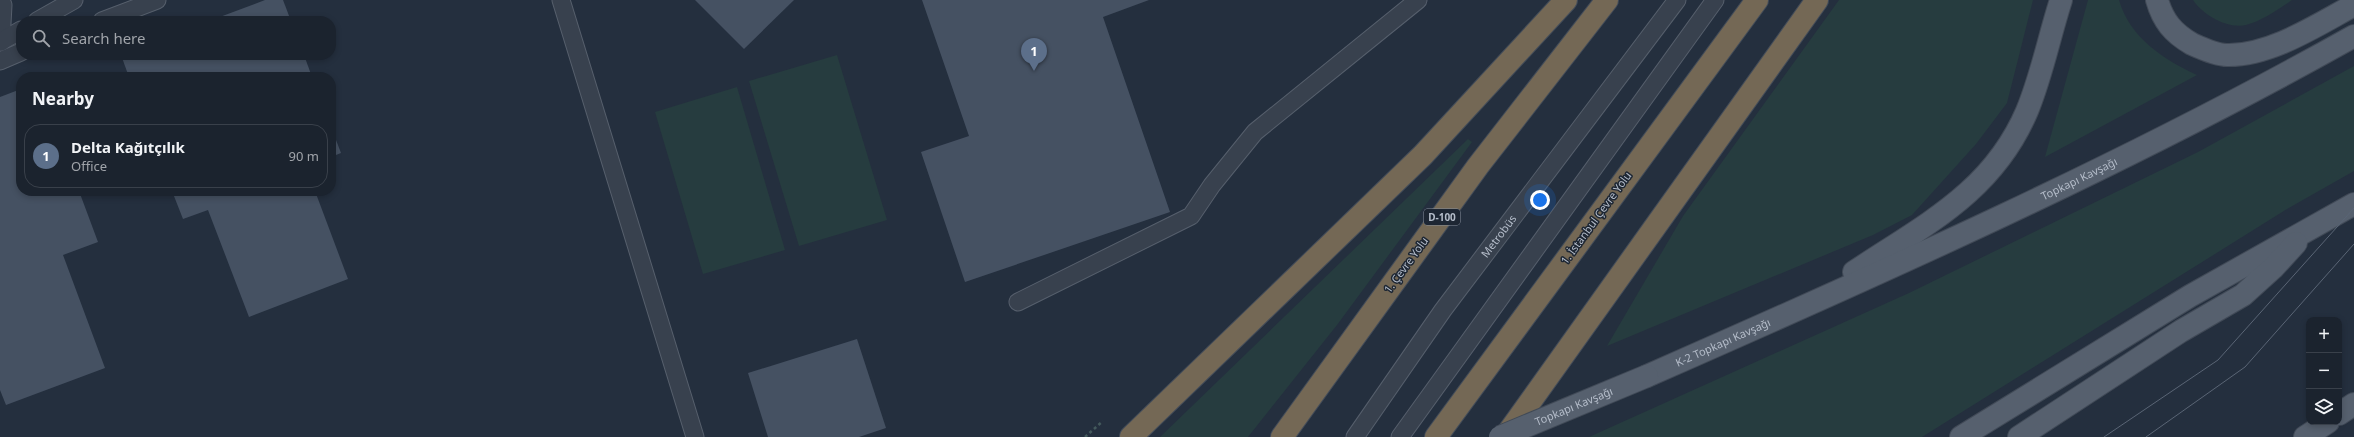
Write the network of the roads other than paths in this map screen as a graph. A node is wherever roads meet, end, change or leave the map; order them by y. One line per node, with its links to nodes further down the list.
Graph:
1 (1, 0): 19 (lane)
2 (74, 0): 15 (lane)
3 (157, 0): 16 (lane)
4 (561, 0): 30 (lane)
5 (1418, 0): 24 (lane)
6 (1566, 0): 31 (highway)
7 (1607, 0): 32 (highway, 1. Çevre Yolu / D-100)
8 (1677, 0): 33 (lane, Metrobüs)
9 (1715, 0): 34 (lane)
10 (1757, 0): 35 (highway, 1. İstanbul Çevre Yolu)
11 (1817, 0): 37 (highway)
12 (2061, 0): 25 (main road)
13 (2156, 0): 14 (main road)
14 (2354, 5)
15 (47, 16)
16 (115, 16)
17 (16, 33): 19 (lane)
18 (2354, 36): 25 (main road, Topkapı Kavşağı)
19 (0, 41)
20 (16, 54): 21 (lane)
21 (0, 61)
22 (2354, 204): 23 (main road)
23 (2304, 233): 38 (main road); 39 (main road)
24 (1018, 302)
25 (1799, 310): 26 (main road, K-2 Topkapı Kavşağı)
26 (1647, 376): 36 (main road, Topkapı Kavşağı, bridge)
27 (2354, 404): 28 (main road)
28 (2342, 412)
29 (2323, 425): 40 (main road)
30 (695, 437)
31 (1131, 437)
32 (1282, 437)
33 (1355, 437)
34 (1400, 437)
35 (1436, 437)
36 (1500, 437)
37 (1505, 437)
38 (1961, 437)
39 (2019, 437)
40 (2305, 437)

